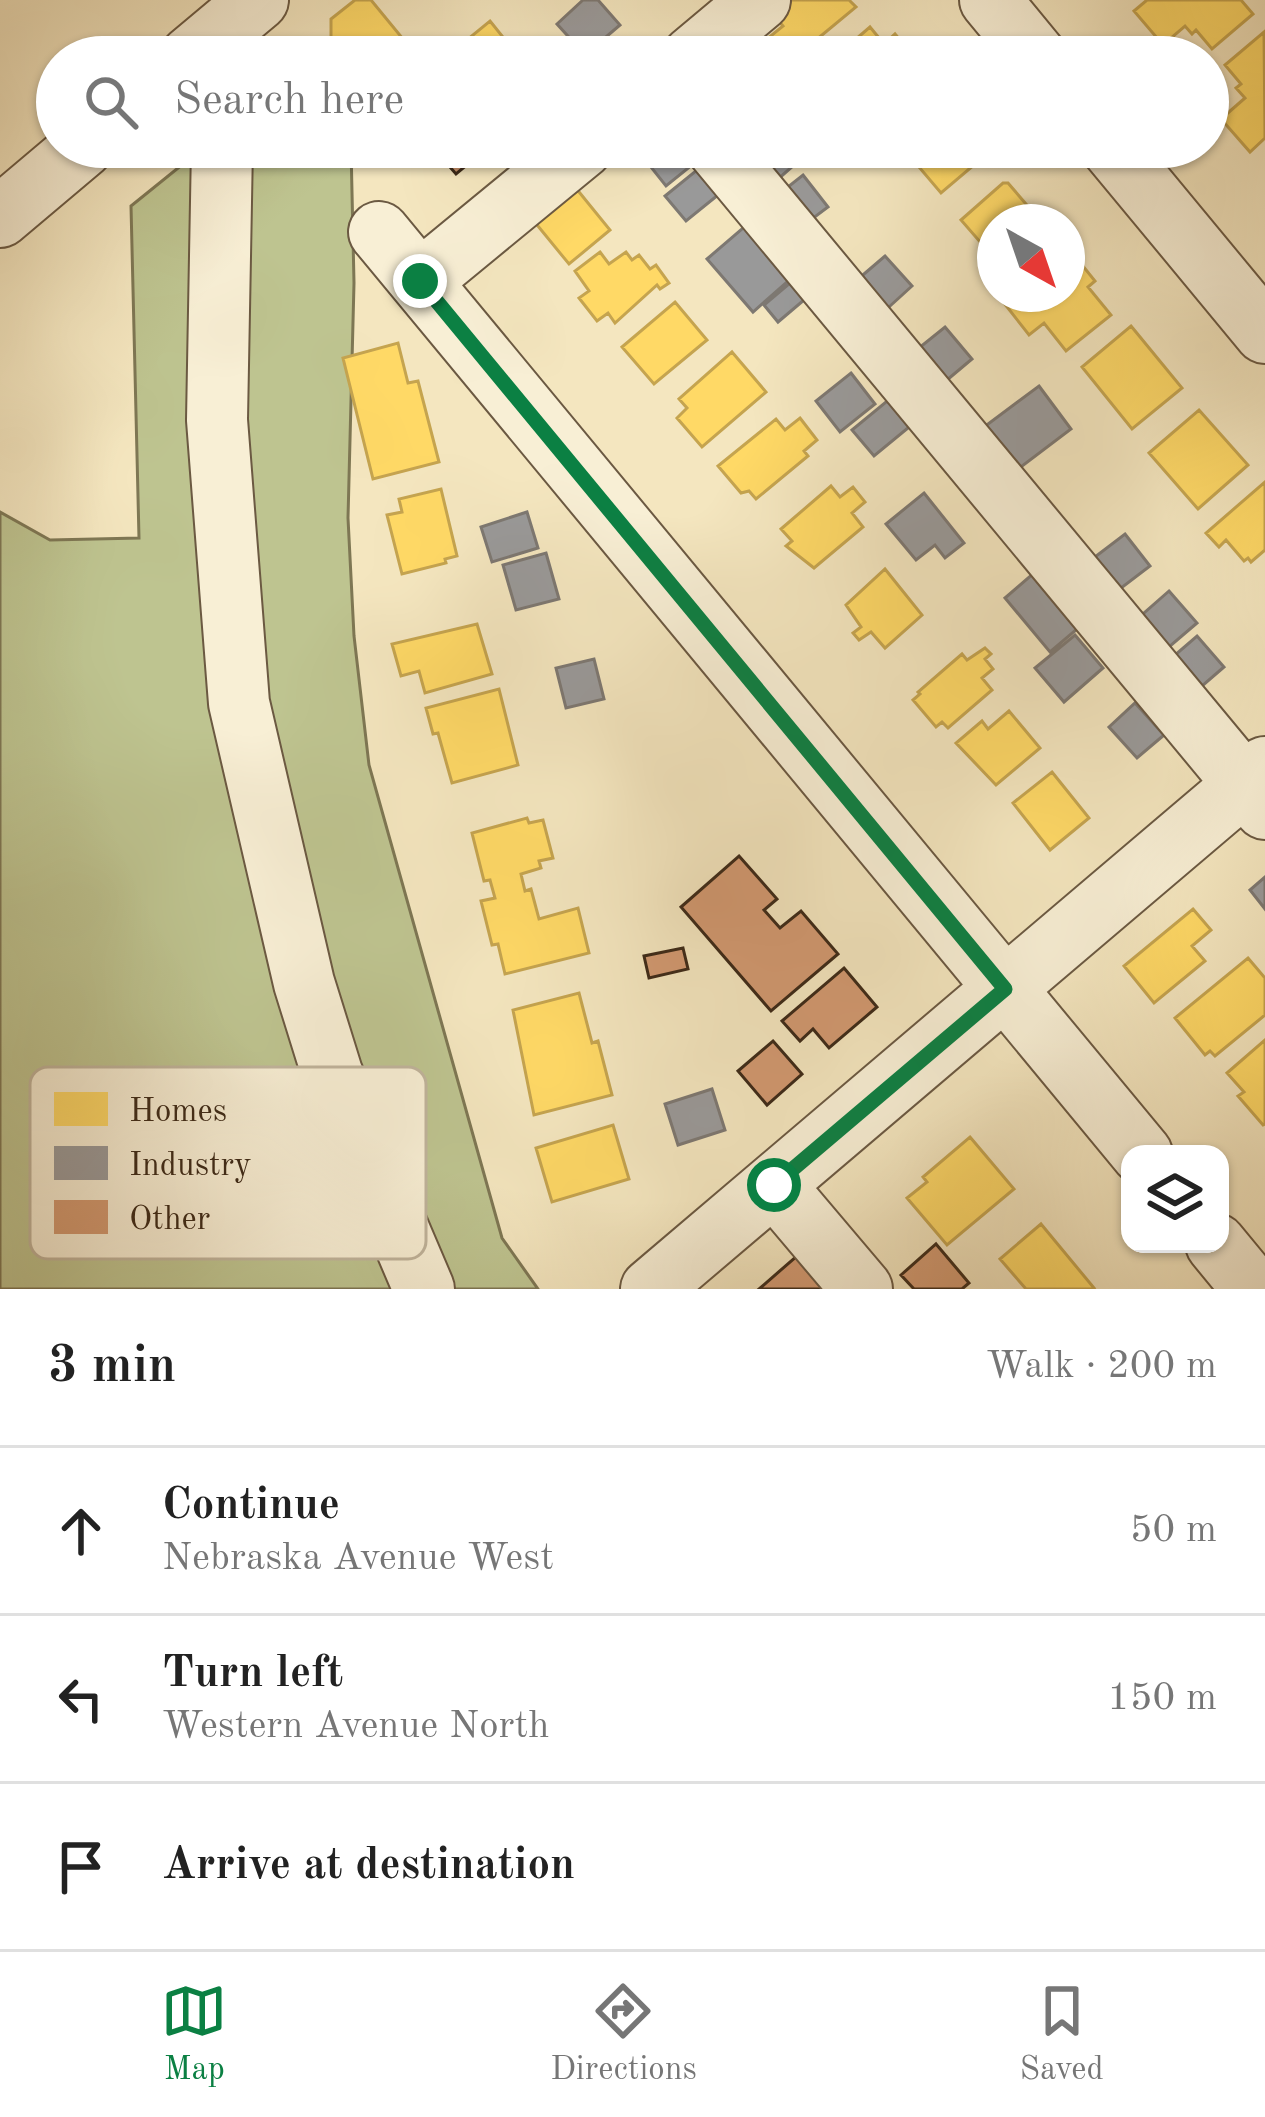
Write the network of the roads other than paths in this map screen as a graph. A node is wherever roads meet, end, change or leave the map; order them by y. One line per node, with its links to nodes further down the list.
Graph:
1 (760, 0): 3 (street)
2 (990, 0): 4 (street)
3 (717, 36)
4 (1020, 36)
5 (58, 168): 10 (street)
6 (222, 168): 16 (street)
7 (557, 168): 12 (street)
8 (734, 168): 14 (street)
9 (1128, 168): 13 (street)
10 (0, 217)
11 (379, 232): 12 (street)
12 (420, 281): 15 (street)
13 (1265, 333)
14 (1258, 787): 15 (street)
15 (1005, 989): 17 (street); 18 (street)
16 (330, 1067)
17 (1135, 1145)
18 (774, 1185): 22 (street); 23 (street)
19 (1223, 1253): 24 (street)
20 (411, 1259): 21 (street)
21 (424, 1289)
22 (651, 1289)
23 (862, 1289)
24 (1253, 1289)

